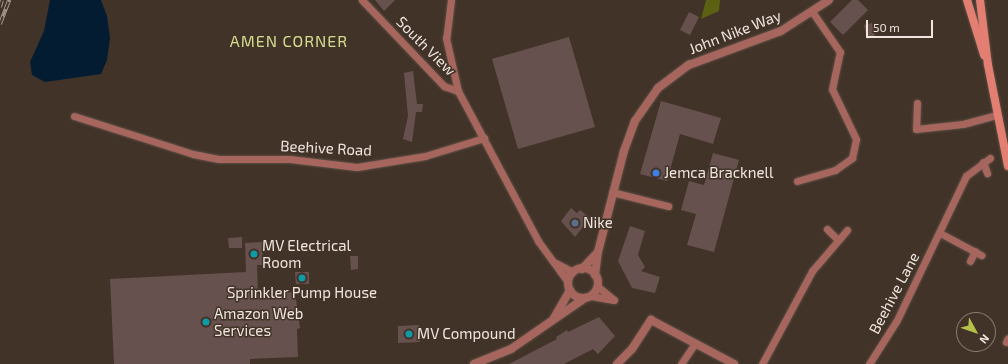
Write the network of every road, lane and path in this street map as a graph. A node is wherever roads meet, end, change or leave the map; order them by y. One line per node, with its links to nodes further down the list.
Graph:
1 (362, 0): 8 (street, South View)
2 (451, 0): 8 (street)
3 (830, 0): 6 (street, John Nike Way)
4 (967, 0): 7 (main road)
5 (980, 0): 7 (main road)
6 (813, 13): 17 (street); 18 (street, John Nike Way)
7 (988, 65): 10 (main road)
8 (458, 90): 12 (street)
9 (917, 103): 10 (street)
10 (997, 115): 15 (main road)
11 (74, 116): 12 (street, Beehive Road)
12 (484, 138): 26 (street)
13 (990, 158): 14 (street, Beehive Lane)
14 (983, 162): 16 (street); 22 (street, Beehive Lane)
15 (1008, 166)
16 (987, 173)
17 (797, 181)
18 (612, 192): 19 (street); 24 (street, John Nike Way)
19 (668, 206)
20 (826, 229): 23 (street)
21 (847, 230): 23 (street)
22 (940, 233): 25 (street); 40 (street, Beehive Lane)
23 (837, 239): 39 (street)
24 (598, 252): 27 (street); 29 (street, John Nike Way)
25 (970, 261)
26 (554, 262): 28 (street); 30 (street)
27 (582, 269): 28 (street); 29 (street)
28 (573, 272): 30 (street)
29 (595, 275): 31 (street)
30 (569, 286): 32 (street); 33 (street)
31 (597, 286): 32 (street); 32 (street)
32 (588, 297): 33 (street)
33 (553, 320): 35 (street)
34 (695, 343): 36 (street); 37 (street); 38 (street)
35 (474, 364)
36 (617, 364)
37 (681, 364)
38 (734, 364)
39 (762, 364)
40 (869, 364)

